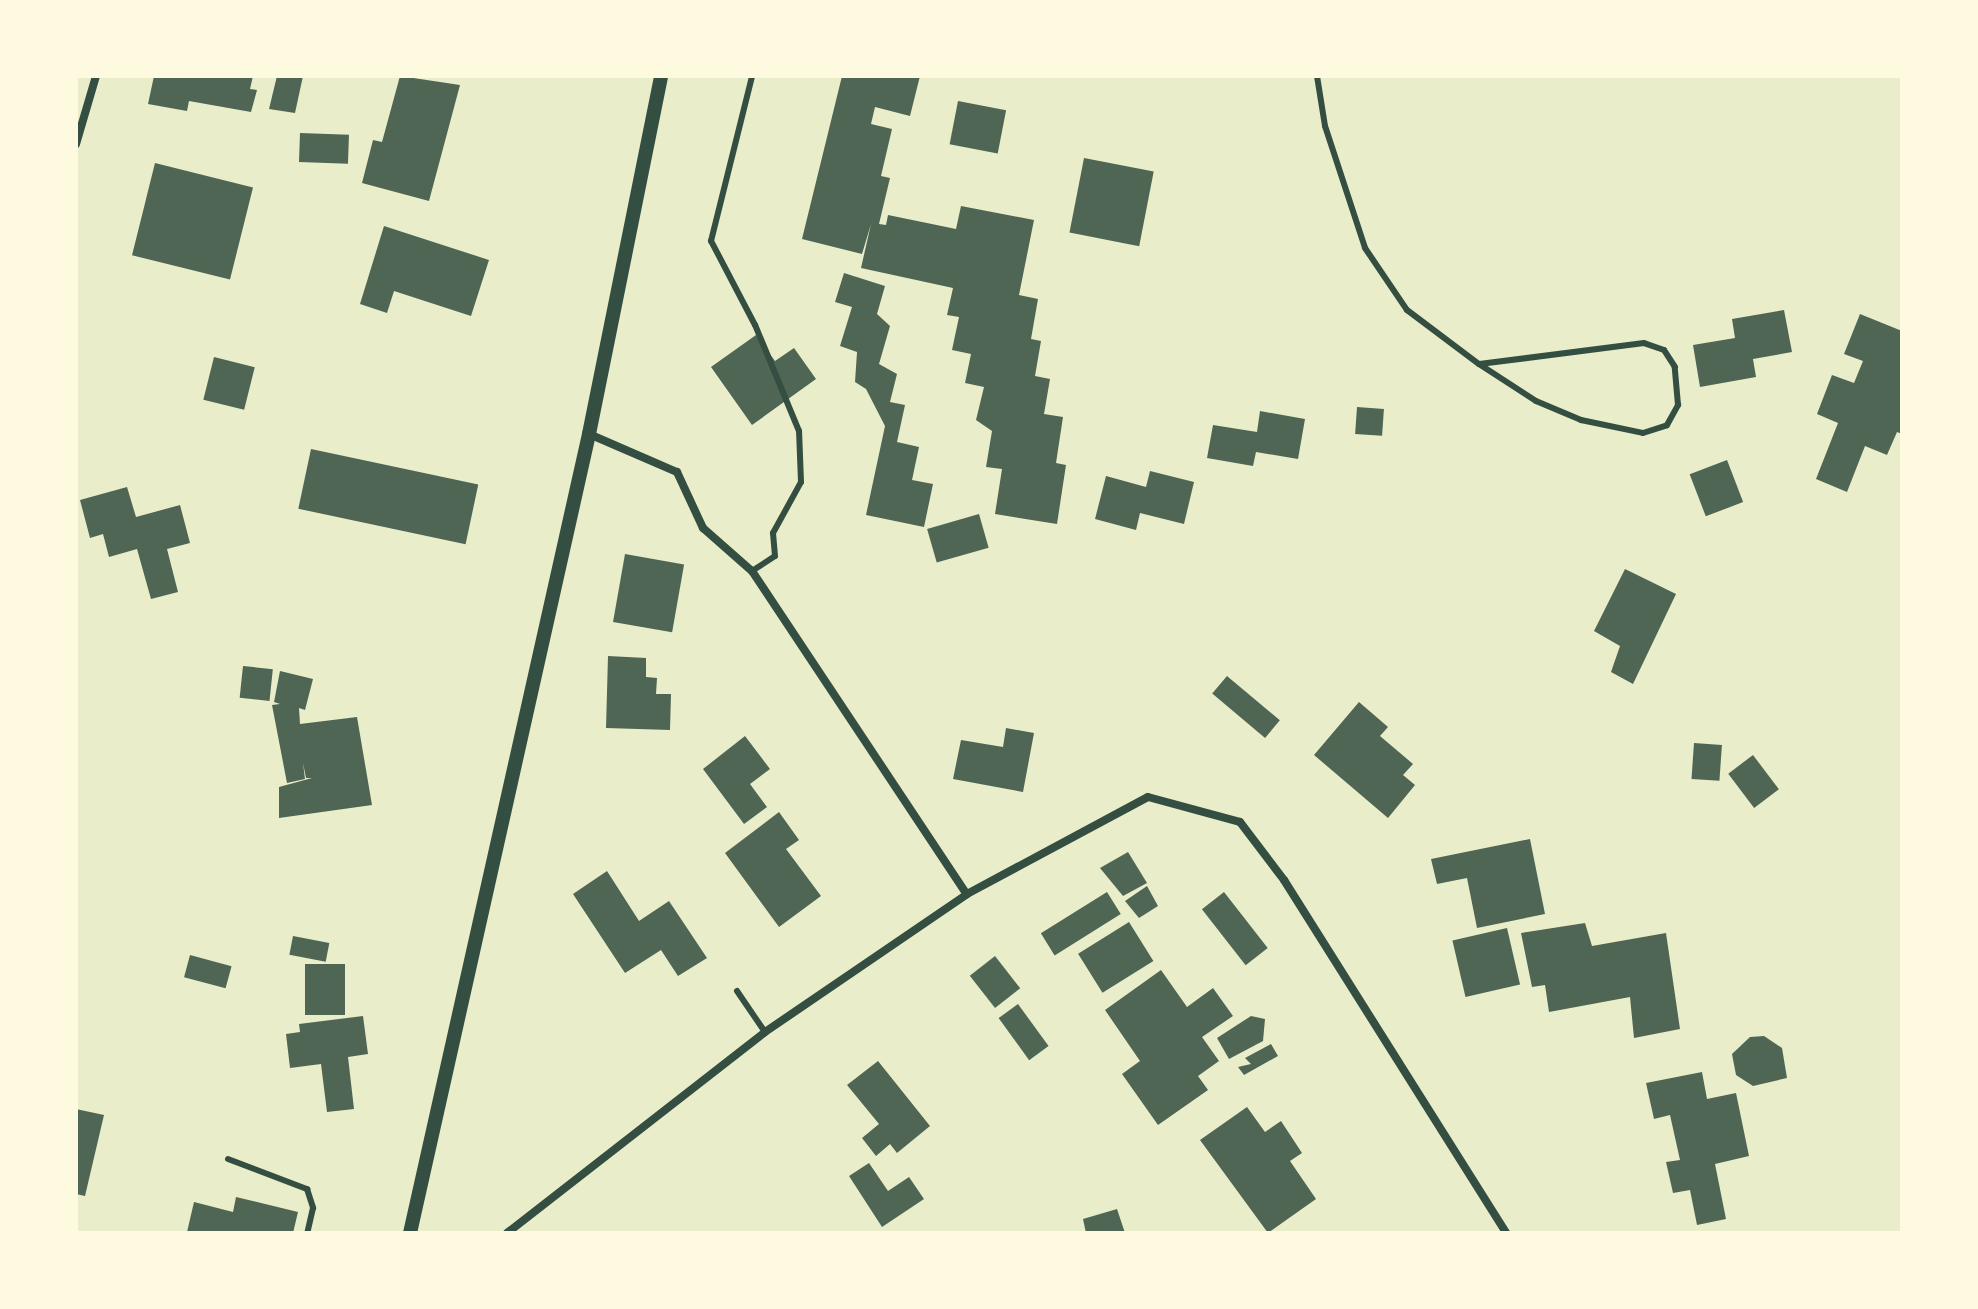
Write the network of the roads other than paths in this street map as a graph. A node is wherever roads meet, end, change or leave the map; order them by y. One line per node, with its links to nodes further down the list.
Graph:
1 (96, 76): 5 (street)
2 (661, 76): 7 (street)
3 (752, 76): 8 (lane)
4 (1317, 76): 6 (lane)
5 (76, 144)
6 (1479, 364): 6 (lane)
7 (589, 434): 8 (street); 14 (street)
8 (752, 571): 9 (street)
9 (967, 894): 11 (street); 16 (street)
10 (737, 991): 11 (lane)
11 (765, 1032): 15 (street)
12 (228, 1159): 13 (lane)
13 (307, 1233)
14 (410, 1233)
15 (507, 1233)
16 (1506, 1233)

